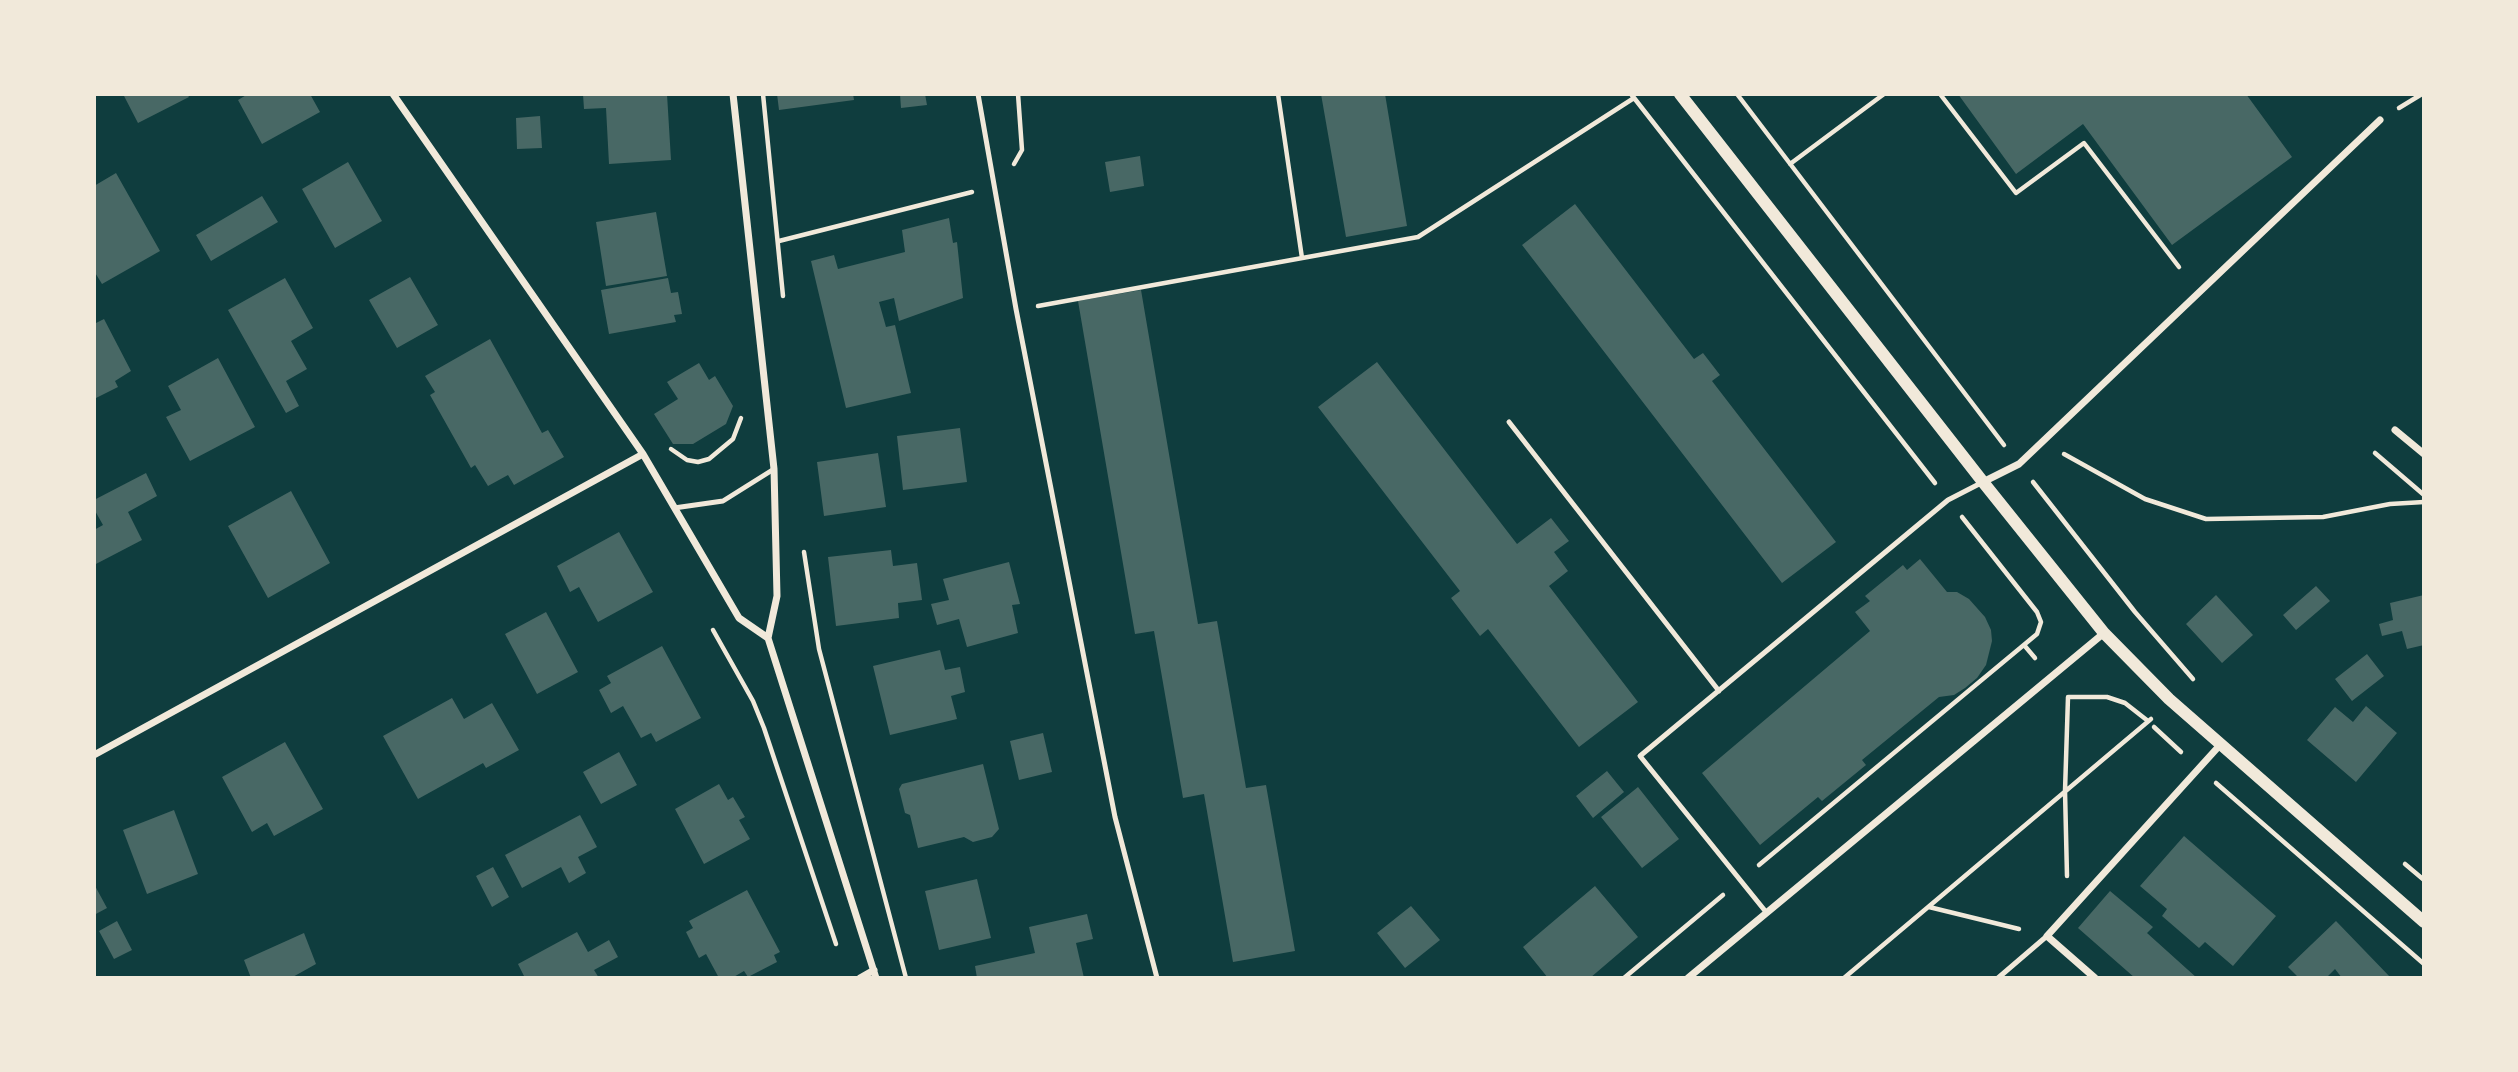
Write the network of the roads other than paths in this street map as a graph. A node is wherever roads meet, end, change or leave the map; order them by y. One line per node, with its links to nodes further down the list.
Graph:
1 (393, 94): 8 (street)
2 (733, 94): 10 (street)
3 (978, 94): 23 (lane)
4 (1680, 94): 11 (street)
5 (2380, 120): 11 (street)
6 (1509, 422): 15 (lane)
7 (2395, 430): 9 (street)
8 (643, 454): 12 (street); 17 (street)
9 (2424, 454)
10 (774, 469): 12 (lane); 14 (street)
11 (1983, 482): 13 (street); 15 (lane)
12 (674, 508): 14 (street)
13 (2104, 633): 16 (street); 18 (street)
14 (768, 638): 21 (street)
15 (1719, 691): 18 (lane)
16 (2220, 745): 19 (street); 20 (street)
17 (94, 755)
18 (1766, 912): 24 (street)
19 (2424, 922)
20 (2047, 936): 25 (lane); 26 (street)
21 (875, 974): 22 (street)
22 (860, 978)
23 (1157, 978)
24 (1688, 978)
25 (1998, 978)
26 (2095, 978)

